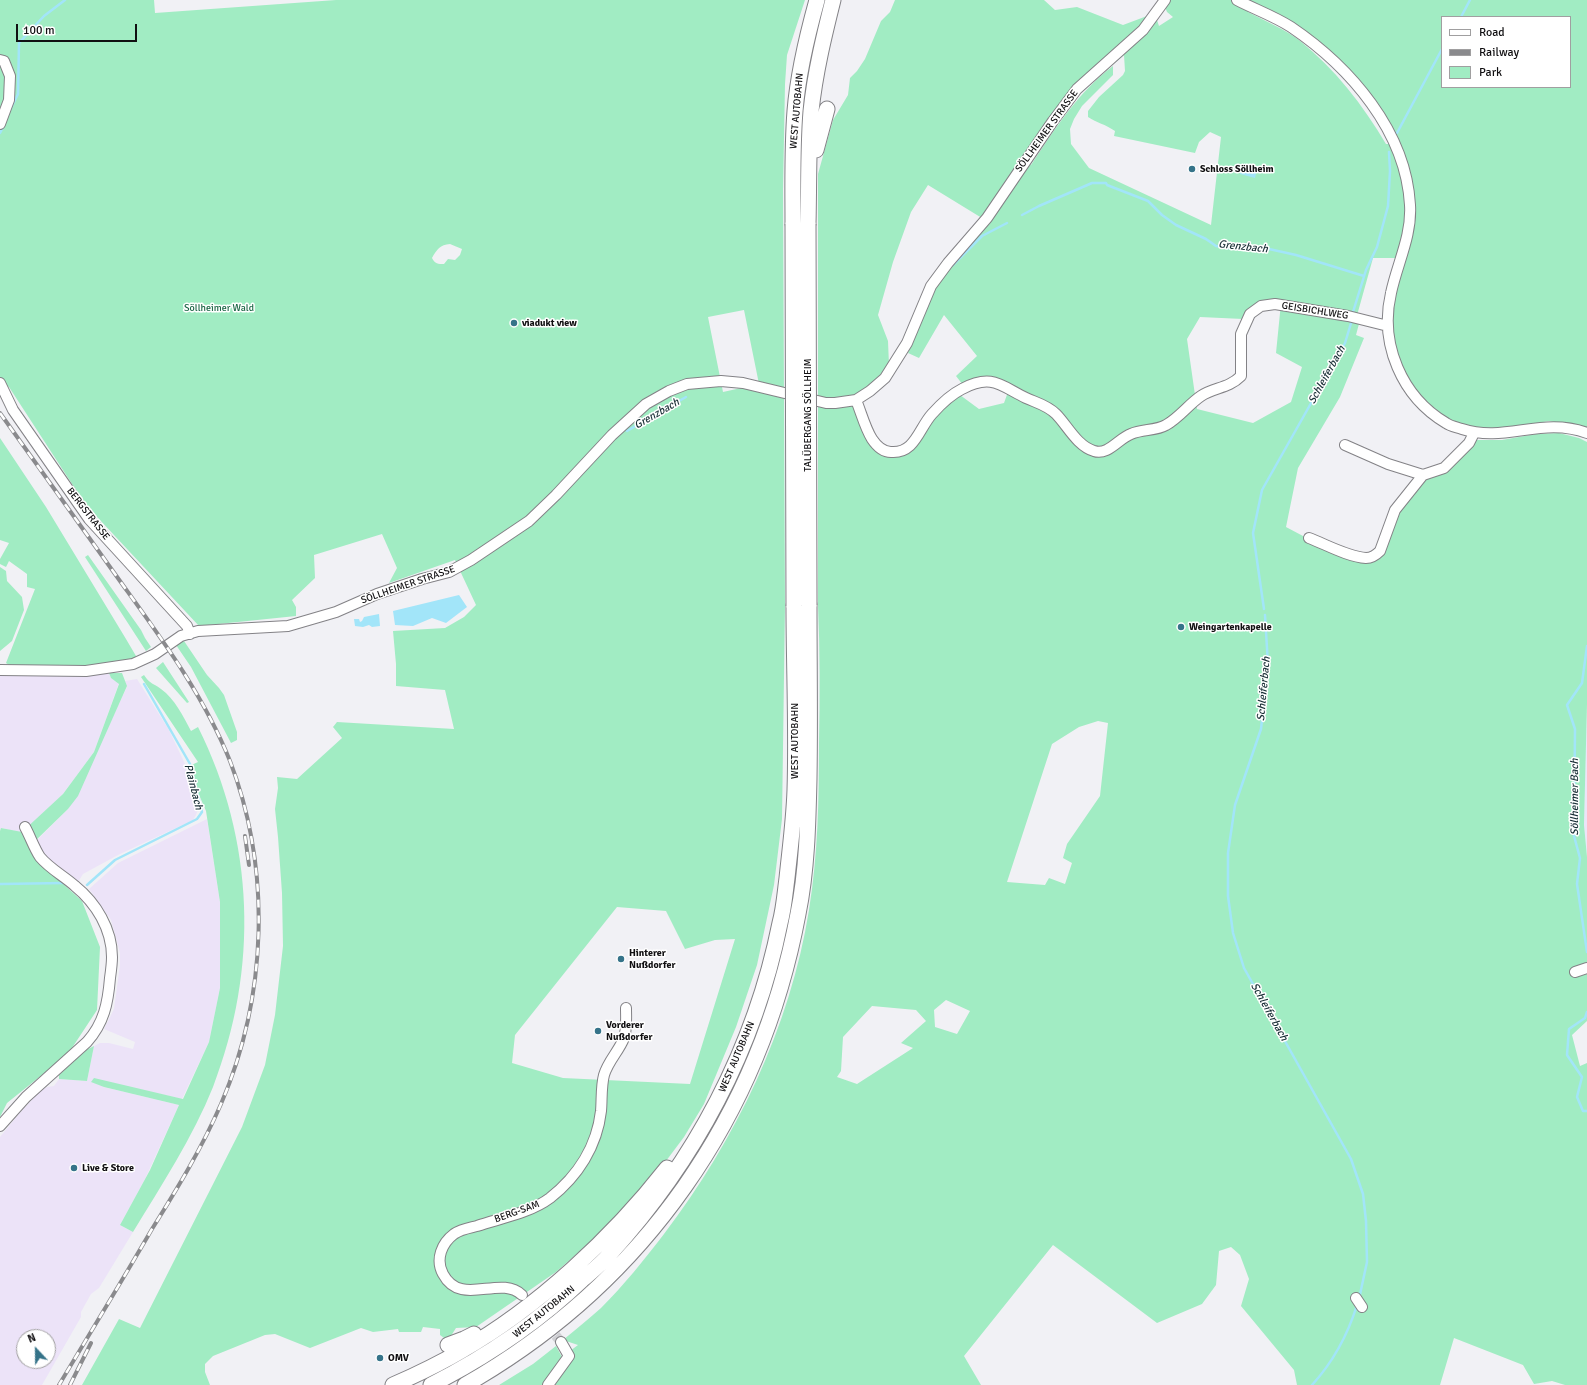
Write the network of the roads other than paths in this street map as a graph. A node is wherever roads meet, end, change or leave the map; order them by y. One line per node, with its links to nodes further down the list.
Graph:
1 (817, 0): 9 (highway, WEST AUTOBAHN)
2 (834, 0): 8 (highway, WEST AUTOBAHN)
3 (1166, 0): 13 (street, SÖLLHEIMER STRASSE)
4 (1237, 0): 11 (street)
5 (0, 60): 7 (street)
6 (827, 109): 8 (highway)
7 (0, 124)
8 (808, 186): 10 (highway, WEST AUTOBAHN)
9 (793, 224): 19 (highway, TALÜBERGANG SÖLLHEIM, bridge)
10 (808, 224): 19 (highway, TALÜBERGANG SÖLLHEIM, bridge)
11 (1388, 326): 13 (street, GEISBICHLWEG); 14 (street)
12 (0, 383): 20 (street, BERGSTRASSE)
13 (856, 400): 20 (street, SÖLLHEIMER STRASSE)
14 (1474, 433): 15 (street); 17 (street)
15 (1587, 433)
16 (1345, 445): 17 (street)
17 (1423, 475): 18 (street)
18 (1309, 538)
19 (801, 606): 25 (highway, WEST AUTOBAHN); 34 (highway, WEST AUTOBAHN)
20 (190, 634): 21 (street, SÖLLHEIMER STRASSE)
21 (0, 670)
22 (25, 827): 24 (street)
23 (626, 1008): 26 (street, BERG-SAM)
24 (0, 1126)
25 (692, 1147): 29 (highway); 33 (highway, WEST AUTOBAHN)
26 (522, 1295)
27 (1356, 1298): 28 (street)
28 (1362, 1308)
29 (521, 1310): 31 (highway); 32 (highway)
30 (561, 1342): 35 (street)
31 (448, 1345)
32 (393, 1385)
33 (431, 1385)
34 (465, 1385)
35 (548, 1385)

